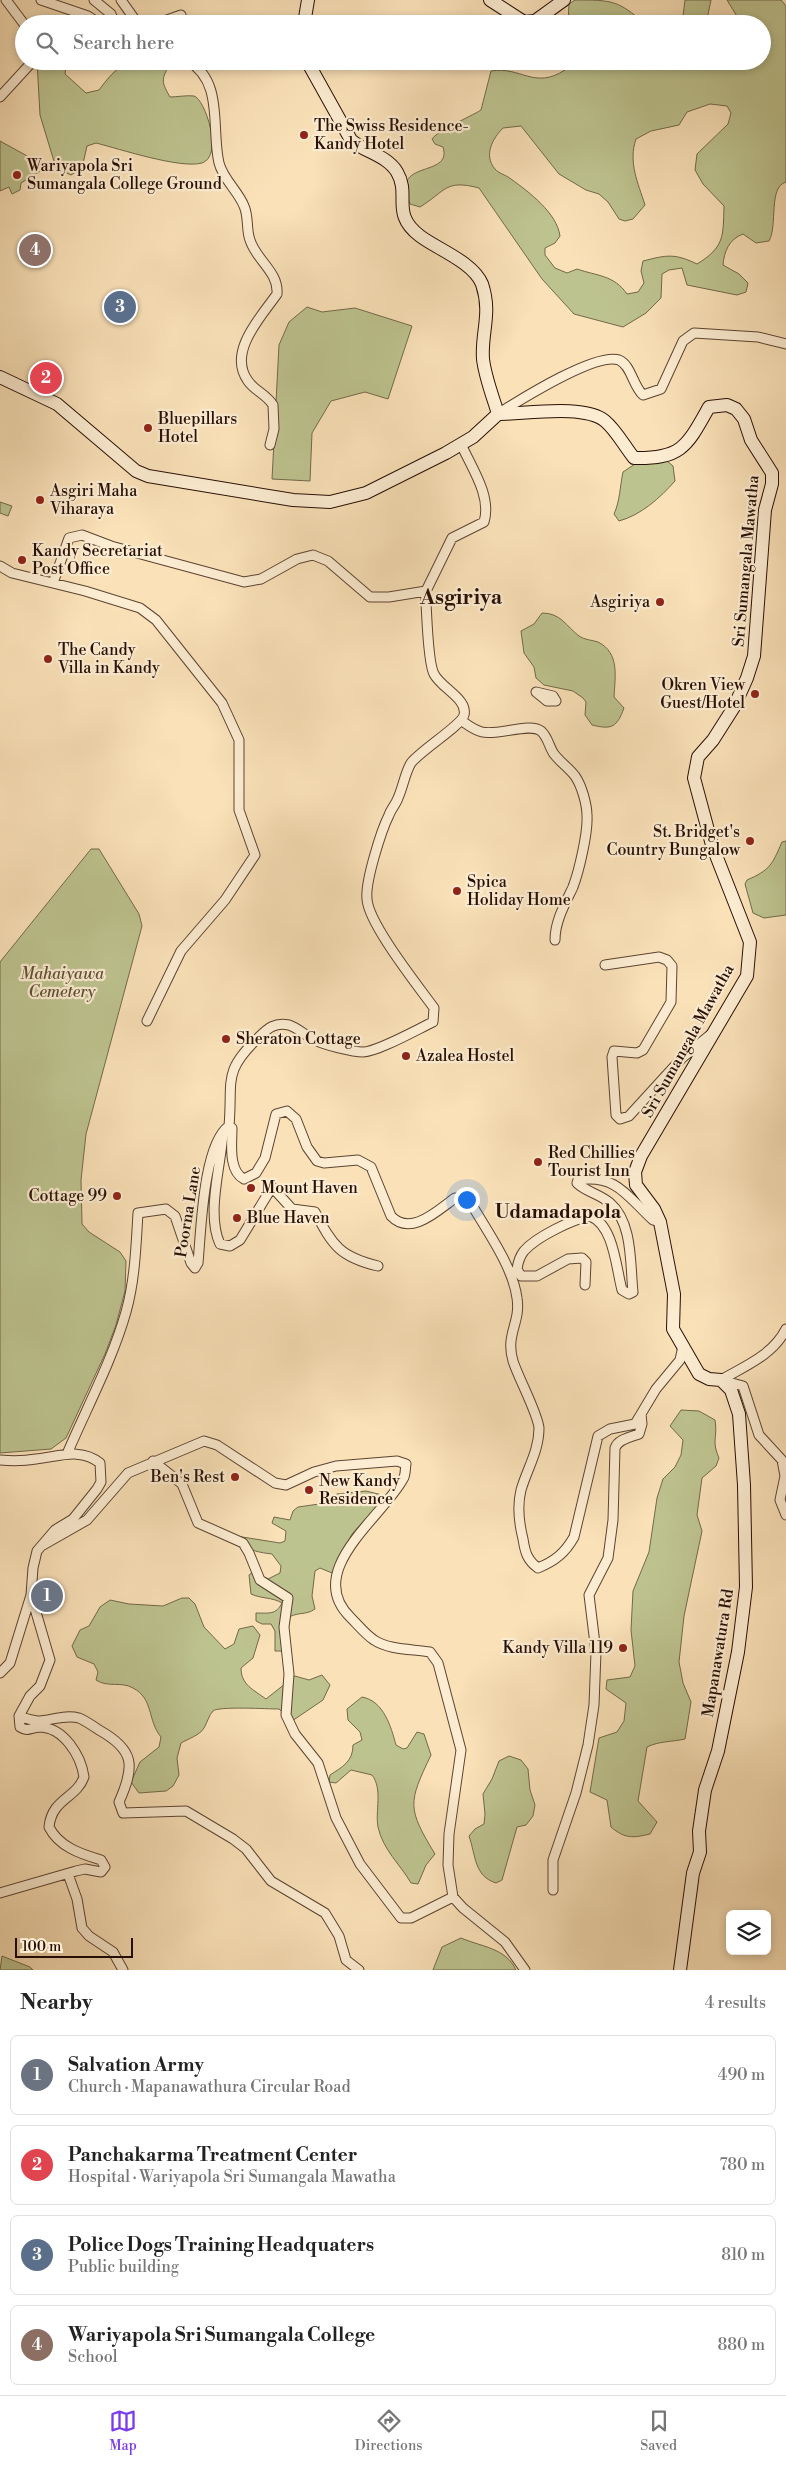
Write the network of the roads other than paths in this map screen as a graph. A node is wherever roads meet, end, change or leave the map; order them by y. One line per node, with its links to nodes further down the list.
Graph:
1 (6, 0): 8 (street)
2 (41, 0): 9 (street)
3 (94, 0): 10 (street)
4 (121, 0): 11 (street)
5 (308, 0): 12 (street)
6 (490, 0): 13 (street)
7 (564, 0): 14 (street)
8 (17, 15)
9 (85, 15)
10 (111, 15)
11 (132, 15)
12 (306, 15)
13 (513, 15)
14 (544, 15)
15 (24, 70): 18 (street)
16 (200, 70): 23 (street)
17 (312, 70): 21 (street)
18 (0, 97)
19 (786, 344): 21 (street)
20 (0, 377): 22 (street)
21 (498, 414): 22 (street); 31 (street, Sri Sumangala Mawatha)
22 (461, 444): 26 (street)
23 (270, 445)
24 (0, 566): 25 (street)
25 (53, 583): 26 (street); 30 (street)
26 (426, 591): 27 (street)
27 (462, 721): 28 (street); 32 (street)
28 (555, 940)
29 (605, 965): 31 (street)
30 (147, 1021)
31 (714, 1031): 33 (street, Sri Sumangala Mawatha)
32 (226, 1128): 34 (street); 39 (street); 40 (street, Poorna Lane)
33 (660, 1222): 35 (street); 37 (street, Sri Sumangala Mawatha)
34 (378, 1266)
35 (585, 1284)
36 (786, 1329): 38 (street)
37 (683, 1346): 38 (street); 39 (street)
38 (720, 1380): 43 (street); 55 (street, Mapanawatura Rd)
39 (641, 1414): 49 (street)
40 (67, 1454): 41 (street); 44 (street)
41 (0, 1460)
42 (153, 1461): 44 (street); 51 (street); 51 (street)
43 (786, 1515)
44 (43, 1545): 45 (street)
45 (31, 1595): 46 (street); 47 (street)
46 (0, 1673)
47 (18, 1716): 48 (street); 53 (street)
48 (68, 1874): 50 (street); 52 (street)
49 (553, 1890)
50 (0, 1893)
51 (453, 1897): 54 (street)
52 (122, 1970)
53 (359, 1970)
54 (525, 1970)
55 (680, 1970)

